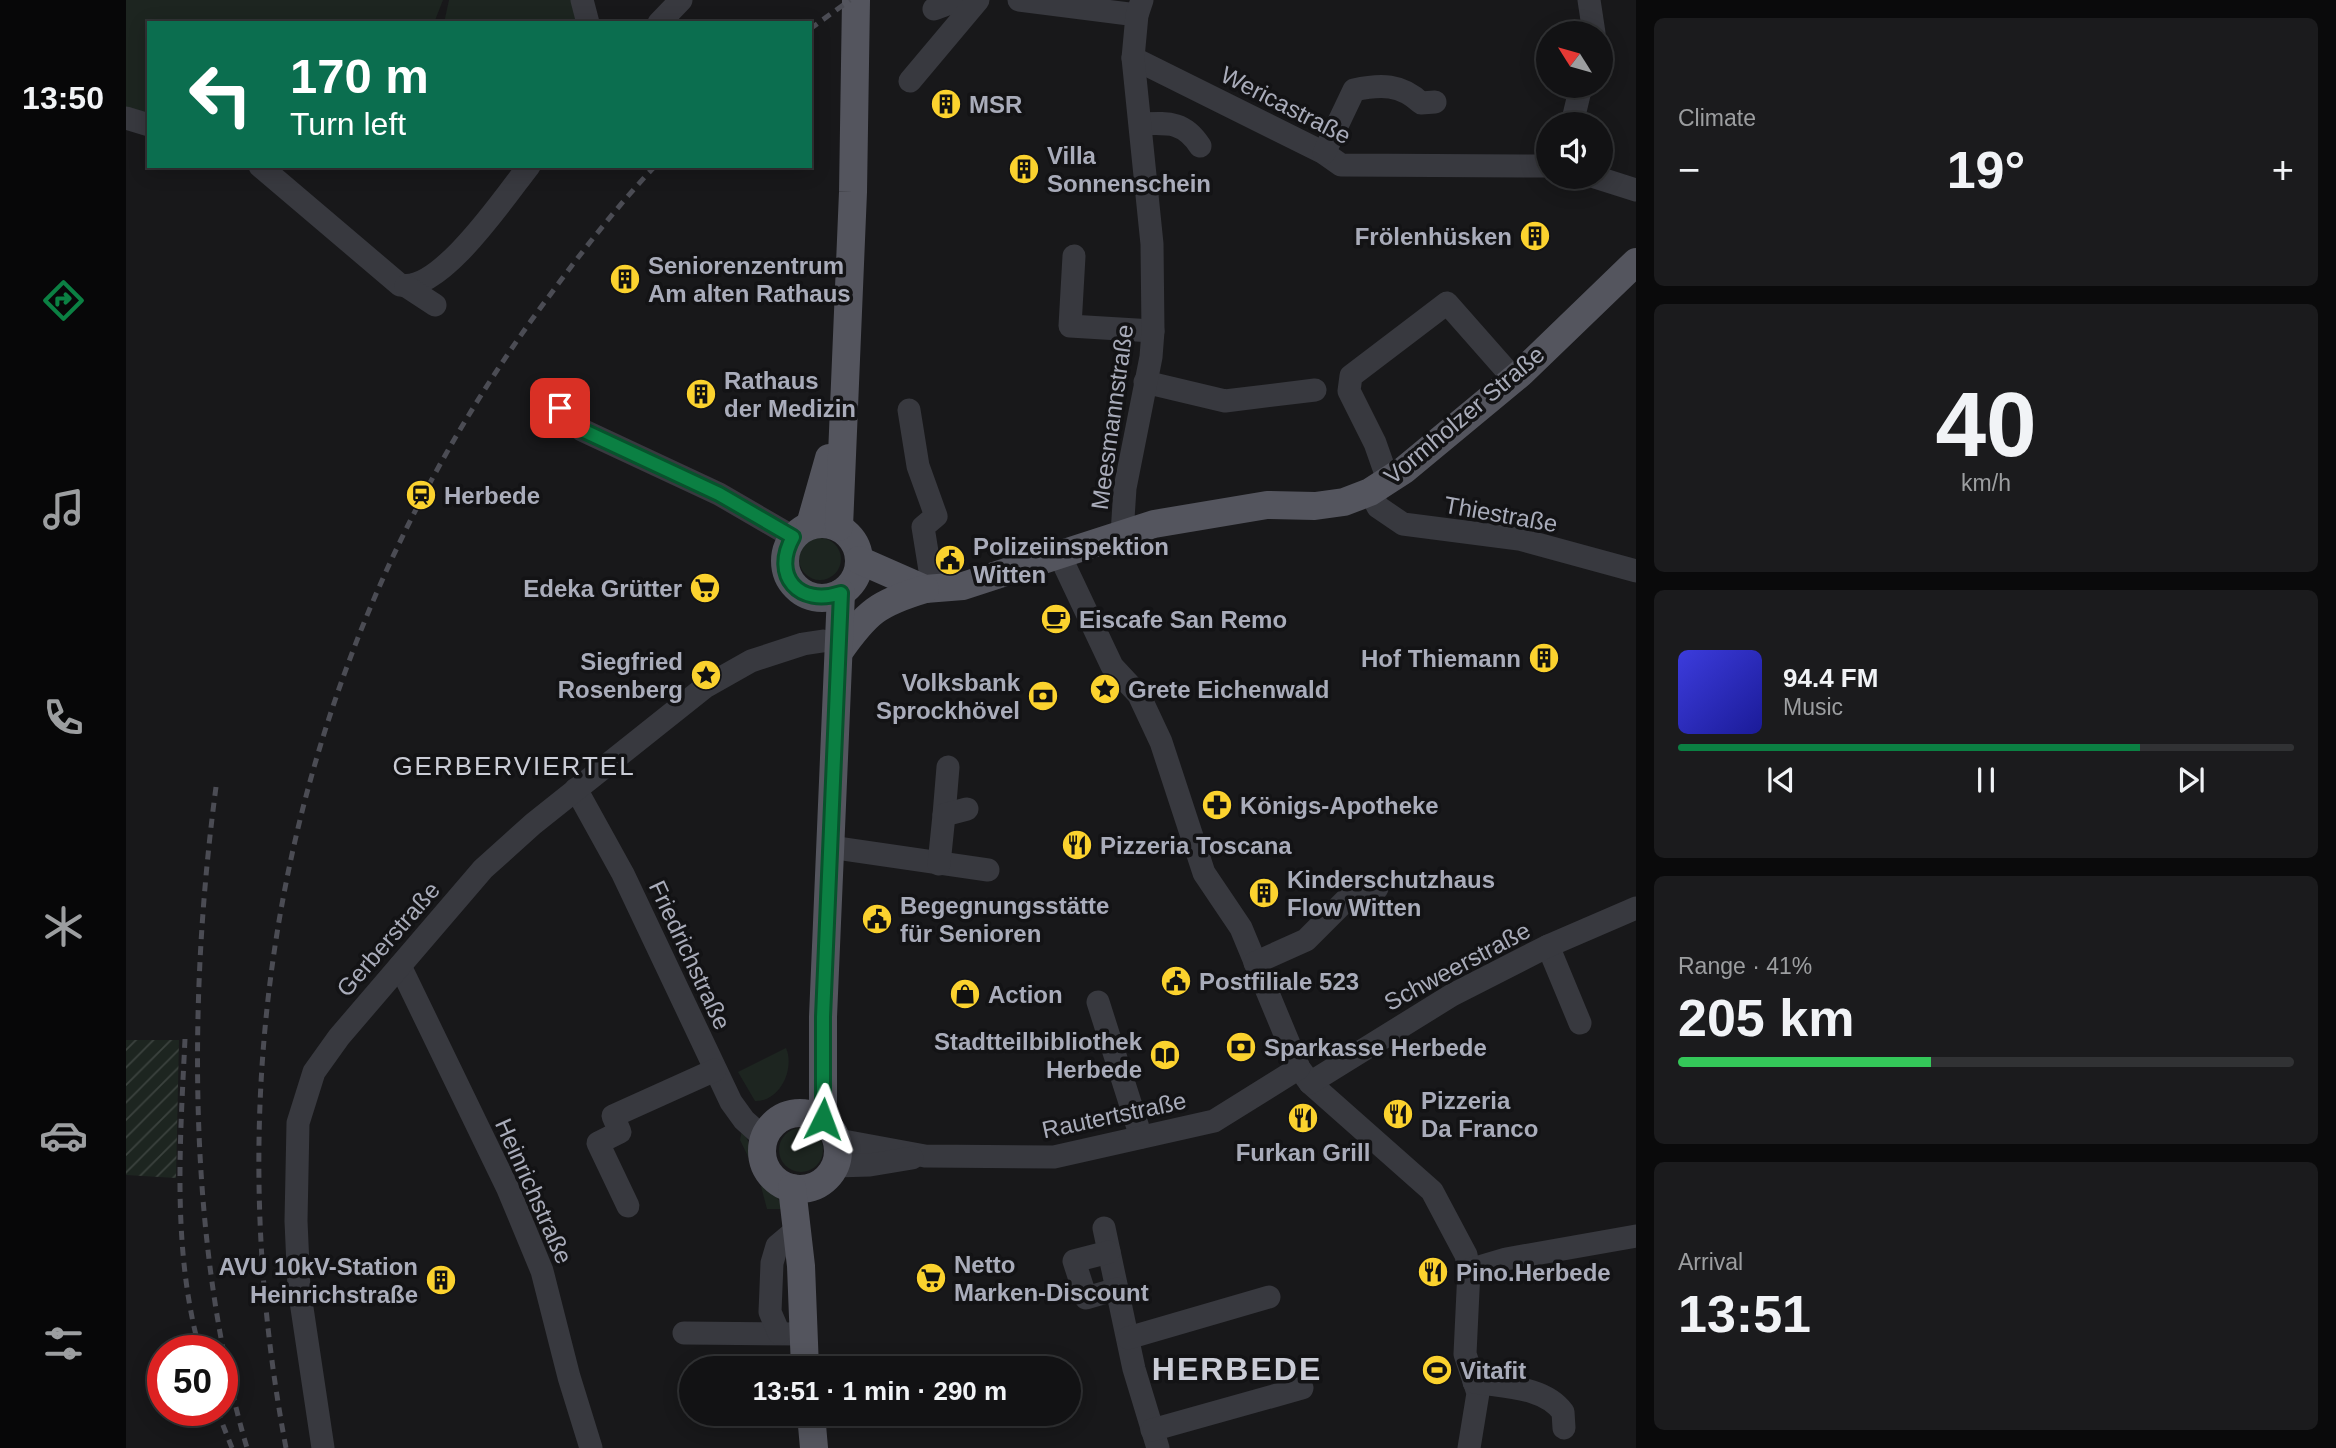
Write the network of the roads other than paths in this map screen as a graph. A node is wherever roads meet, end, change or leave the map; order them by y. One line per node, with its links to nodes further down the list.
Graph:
1 (582, 0): 9 (street)
2 (681, 0): 10 (street)
3 (856, 0): 32 (main road)
4 (976, 0): 8 (street); 13 (street)
5 (1019, 0): 7 (street, Meesmannstraße)
6 (1589, 0): 11 (street)
7 (1139, 8): 12 (street, Meesmannstraße)
8 (934, 9)
9 (587, 21)
10 (661, 21)
11 (1592, 21)
12 (1133, 58): 17 (street, Meesmannstraße); 19 (street, Wericastraße)
13 (910, 81)
14 (1436, 102): 19 (street)
15 (126, 118): 16 (street)
16 (147, 124)
17 (1141, 124): 18 (street); 29 (street, Meesmannstraße)
18 (1200, 146)
19 (1324, 153): 20 (street, Wericastraße)
20 (1536, 166)
21 (262, 168): 27 (street)
22 (527, 168): 27 (street)
23 (1613, 183): 24 (street)
24 (1636, 190)
25 (1074, 256): 29 (street)
26 (1636, 262): 30 (main road, Vormholzer Straße)
27 (403, 286): 28 (street)
28 (435, 305)
29 (1153, 331): 31 (street, Meesmannstraße)
30 (1514, 379): 36 (main road, Vormholzer Straße); 36 (street)
31 (1146, 382): 33 (street); 39 (street, Meesmannstraße)
32 (845, 387): 37 (main road); 38 (main road)
33 (1315, 390)
34 (560, 408): 38 (street)
35 (909, 410): 43 (street)
36 (1379, 486): 39 (main road, Vormholzer Straße); 41 (street, Thiestraße)
37 (839, 527): 38 (main road); 42 (main road)
38 (801, 531): 44 (main road)
39 (1122, 534): 40 (main road, Vormholzer Straße)
40 (1060, 556): 43 (main road, Vormholzer Straße); 56 (street)
41 (1636, 571)
42 (850, 580): 43 (main road); 44 (main road); 45 (main road)
43 (922, 591): 45 (main road)
44 (812, 597): 45 (main road)
45 (831, 646): 47 (street, Gerberstraße); 50 (main road)
46 (948, 767): 49 (street)
47 (576, 789): 57 (street, Gerberstraße); 60 (street, Friedrichstraße)
48 (967, 809): 49 (street)
49 (944, 816): 51 (street)
50 (830, 847): 51 (street); 64 (main road)
51 (939, 864): 52 (street)
52 (988, 870)
53 (1377, 888): 56 (street)
54 (1632, 915): 55 (street, Schweerstraße)
55 (1548, 946): 59 (street); 61 (street, Schweerstraße)
56 (1255, 963): 61 (street)
57 (400, 966): 83 (street, Gerberstraße); 84 (street, Heinrichstraße)
58 (1098, 1002): 62 (street)
59 (1580, 1023)
60 (715, 1070): 63 (street, Friedrichstraße); 65 (street)
61 (1304, 1075): 62 (street, Rautertstraße); 71 (street)
62 (1141, 1137): 64 (street, Rautertstraße)
63 (764, 1138): 64 (main road); 64 (main road)
64 (817, 1152): 67 (main road); 70 (main road)
65 (628, 1206)
66 (1104, 1228): 69 (street)
67 (796, 1230): 70 (main road); 75 (street)
68 (1636, 1236): 71 (street)
69 (1109, 1252): 72 (street); 72 (street)
70 (801, 1266): 75 (main road)
71 (1469, 1270): 78 (street)
72 (1117, 1289): 76 (street)
73 (1269, 1297): 76 (street)
74 (684, 1333): 75 (street)
75 (791, 1334): 77 (main road)
76 (1128, 1338): 82 (street)
77 (801, 1356)
78 (1474, 1382): 81 (street); 86 (street)
79 (1302, 1388): 82 (street)
80 (812, 1426): 85 (main road)
81 (1564, 1428)
82 (1155, 1439)
83 (323, 1448)
84 (591, 1448)
85 (814, 1448)
86 (1469, 1448)

